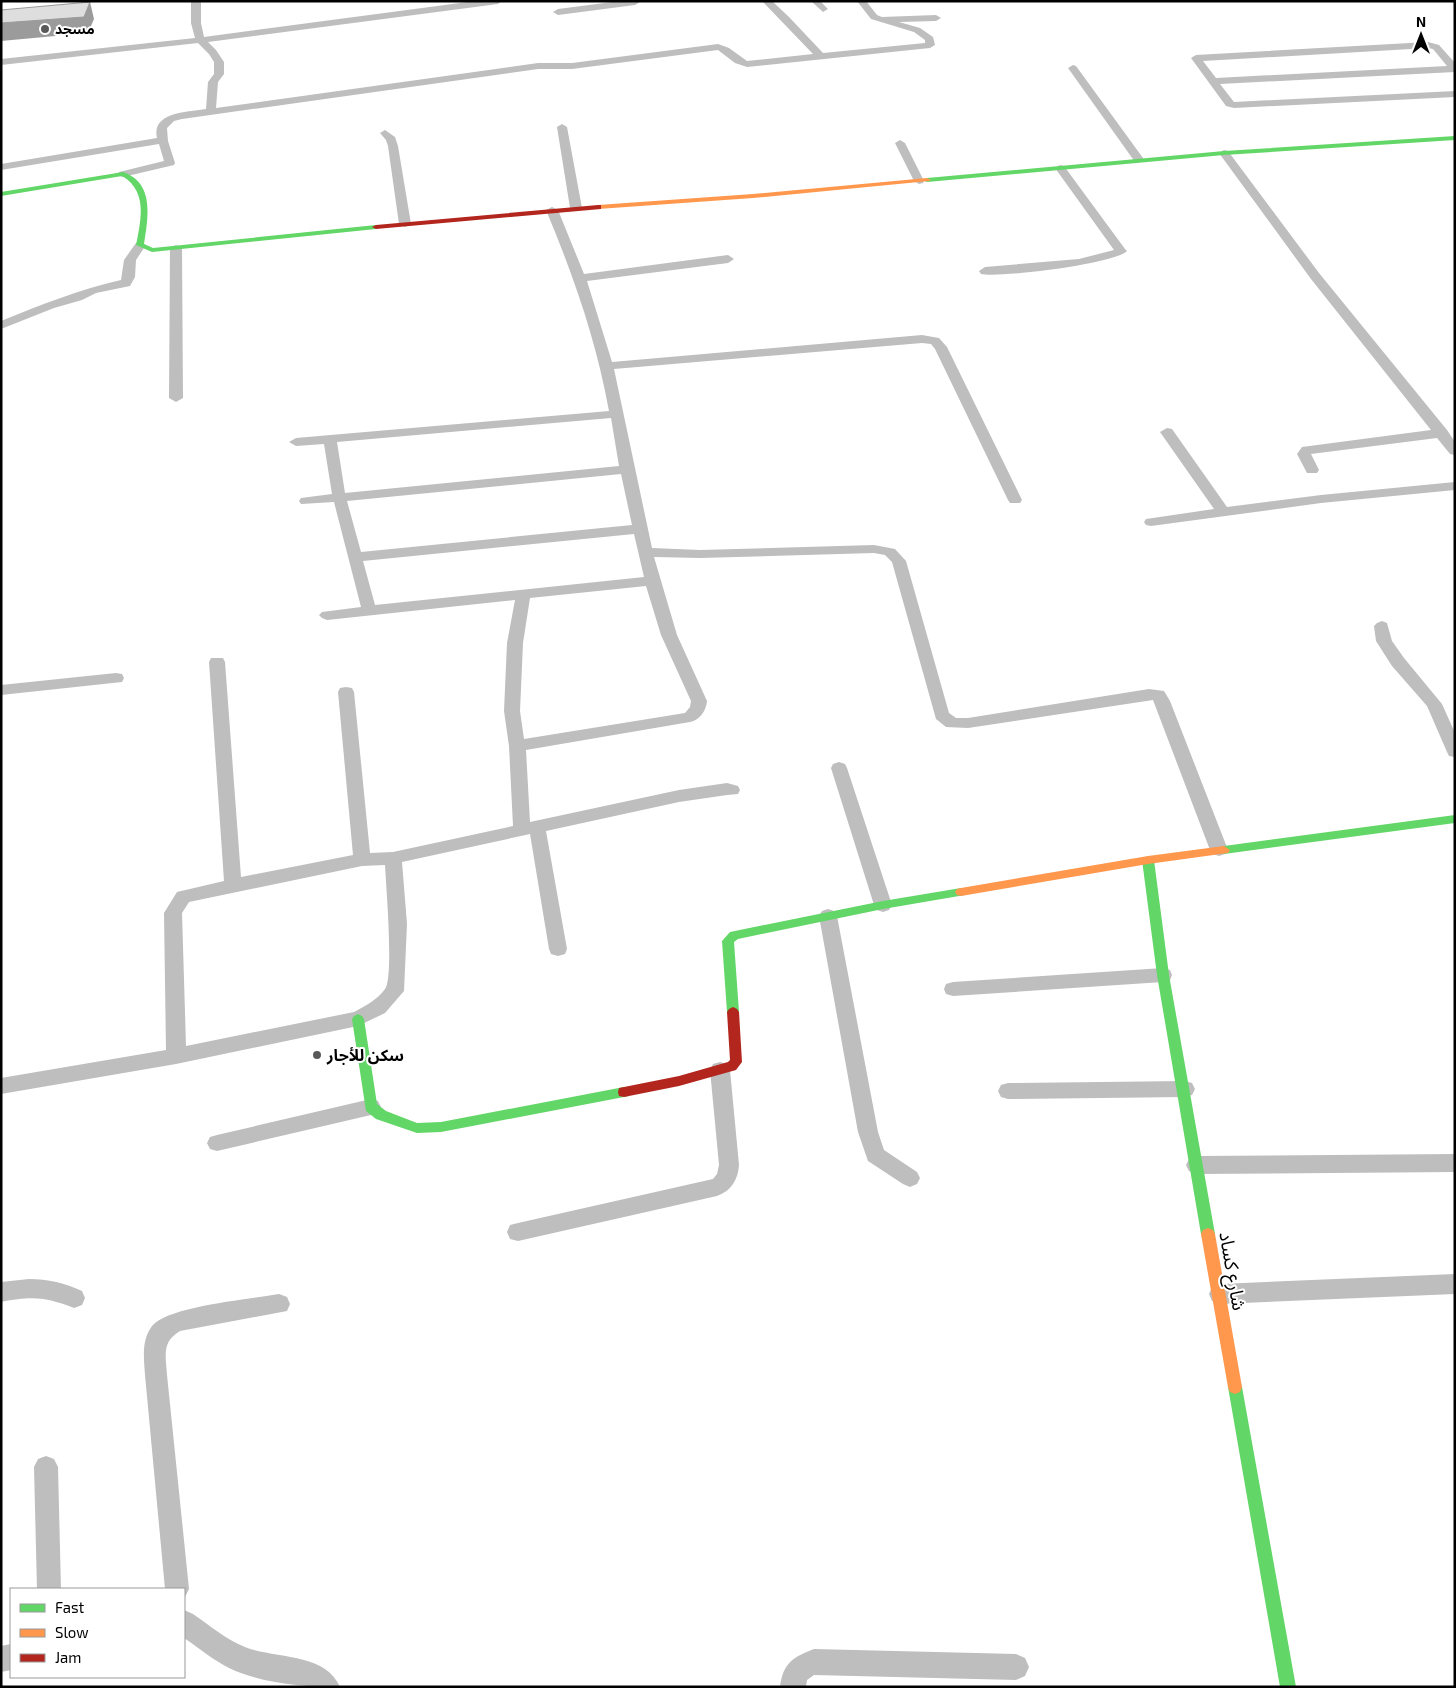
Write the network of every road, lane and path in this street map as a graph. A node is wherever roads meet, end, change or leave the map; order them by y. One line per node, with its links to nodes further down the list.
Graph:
1 (187, 1): 12 (street)
2 (196, 1): 12 (street)
3 (498, 1): 12 (street)
4 (636, 1): 9 (street)
5 (766, 1): 13 (street)
6 (815, 1): 8 (street)
7 (861, 1): 11 (street)
8 (823, 9)
9 (558, 12)
10 (936, 18): 11 (street)
11 (885, 21): 13 (street)
12 (196, 40): 14 (street); 19 (street)
13 (819, 55): 19 (street)
14 (1, 62)
15 (1073, 68): 26 (street)
16 (1455, 68): 17 (street); 17 (street)
17 (1212, 81): 18 (street)
18 (1455, 94)
19 (211, 112): 23 (street)
20 (562, 126): 32 (street)
21 (386, 133): 34 (street)
22 (1455, 138): 25 (street)
23 (161, 141): 27 (street); 29 (street)
24 (900, 143): 30 (street)
25 (1224, 153): 26 (street); 45 (street)
26 (1139, 160): 28 (street)
27 (1, 168)
28 (1060, 168): 30 (street); 38 (street)
29 (123, 174): 31 (street); 35 (street)
30 (919, 181): 32 (street)
31 (1, 194)
32 (576, 208): 33 (street)
33 (552, 210): 34 (street); 39 (street)
34 (406, 224): 36 (street)
35 (140, 245): 36 (street); 40 (street)
36 (176, 248): 42 (street)
37 (728, 259): 39 (street)
38 (985, 271)
39 (580, 278): 41 (street)
40 (1, 325)
41 (607, 366): 43 (street); 53 (street)
42 (176, 398)
43 (616, 414): 46 (street); 49 (street)
44 (1167, 432): 55 (street)
45 (1442, 434): 48 (street); 50 (street)
46 (330, 440): 47 (street); 52 (street)
47 (296, 442)
48 (1455, 451)
49 (627, 469): 52 (street); 57 (street)
50 (1312, 470)
51 (1455, 486): 55 (street)
52 (339, 496): 54 (street); 59 (street)
53 (1014, 500)
54 (306, 501)
55 (1224, 513): 56 (street)
56 (1151, 522)
57 (640, 529): 58 (street); 59 (street)
58 (645, 552): 60 (street); 75 (street)
59 (356, 557): 62 (street)
60 (652, 581): 61 (street); 69 (street)
61 (523, 594): 62 (street); 69 (street)
62 (369, 610): 63 (street)
63 (326, 614)
64 (1382, 626): 70 (street)
65 (218, 662): 79 (street)
66 (116, 678): 67 (street)
67 (1, 690)
68 (346, 692): 77 (street)
69 (517, 746): 74 (street)
70 (1455, 752)
71 (839, 768): 80 (street)
72 (732, 790): 74 (street)
73 (1455, 818): 75 (street)
74 (529, 828): 76 (street); 82 (street)
75 (1219, 850): 78 (street)
76 (393, 858): 77 (street); 85 (street)
77 (362, 860): 79 (street)
78 (1148, 860): 80 (street); 83 (street, شارع كساد)
79 (233, 885): 86 (street)
80 (883, 905): 81 (street)
81 (828, 916): 87 (street); 95 (street)
82 (558, 949)
83 (1163, 975): 84 (street); 89 (street, شارع كساد)
84 (952, 989)
85 (358, 1019): 86 (street); 91 (street)
86 (176, 1056): 88 (street)
87 (720, 1070): 91 (street); 96 (street)
88 (1, 1086)
89 (1185, 1089): 90 (street); 94 (street, شارع كساد)
90 (1008, 1091)
91 (371, 1107): 92 (street)
92 (217, 1142)
93 (1455, 1163): 94 (street)
94 (1196, 1165): 99 (street, شارع كساد)
95 (910, 1178)
96 (518, 1232)
97 (1455, 1284): 99 (street)
98 (1, 1292): 100 (street)
99 (1220, 1294): 109 (street, شارع كساد)
100 (74, 1298)
101 (279, 1304): 104 (street)
102 (46, 1466): 103 (street)
103 (49, 1588)
104 (177, 1588)
105 (185, 1624): 107 (street)
106 (1016, 1667): 108 (street)
107 (327, 1687)
108 (793, 1687)
109 (1288, 1687)

